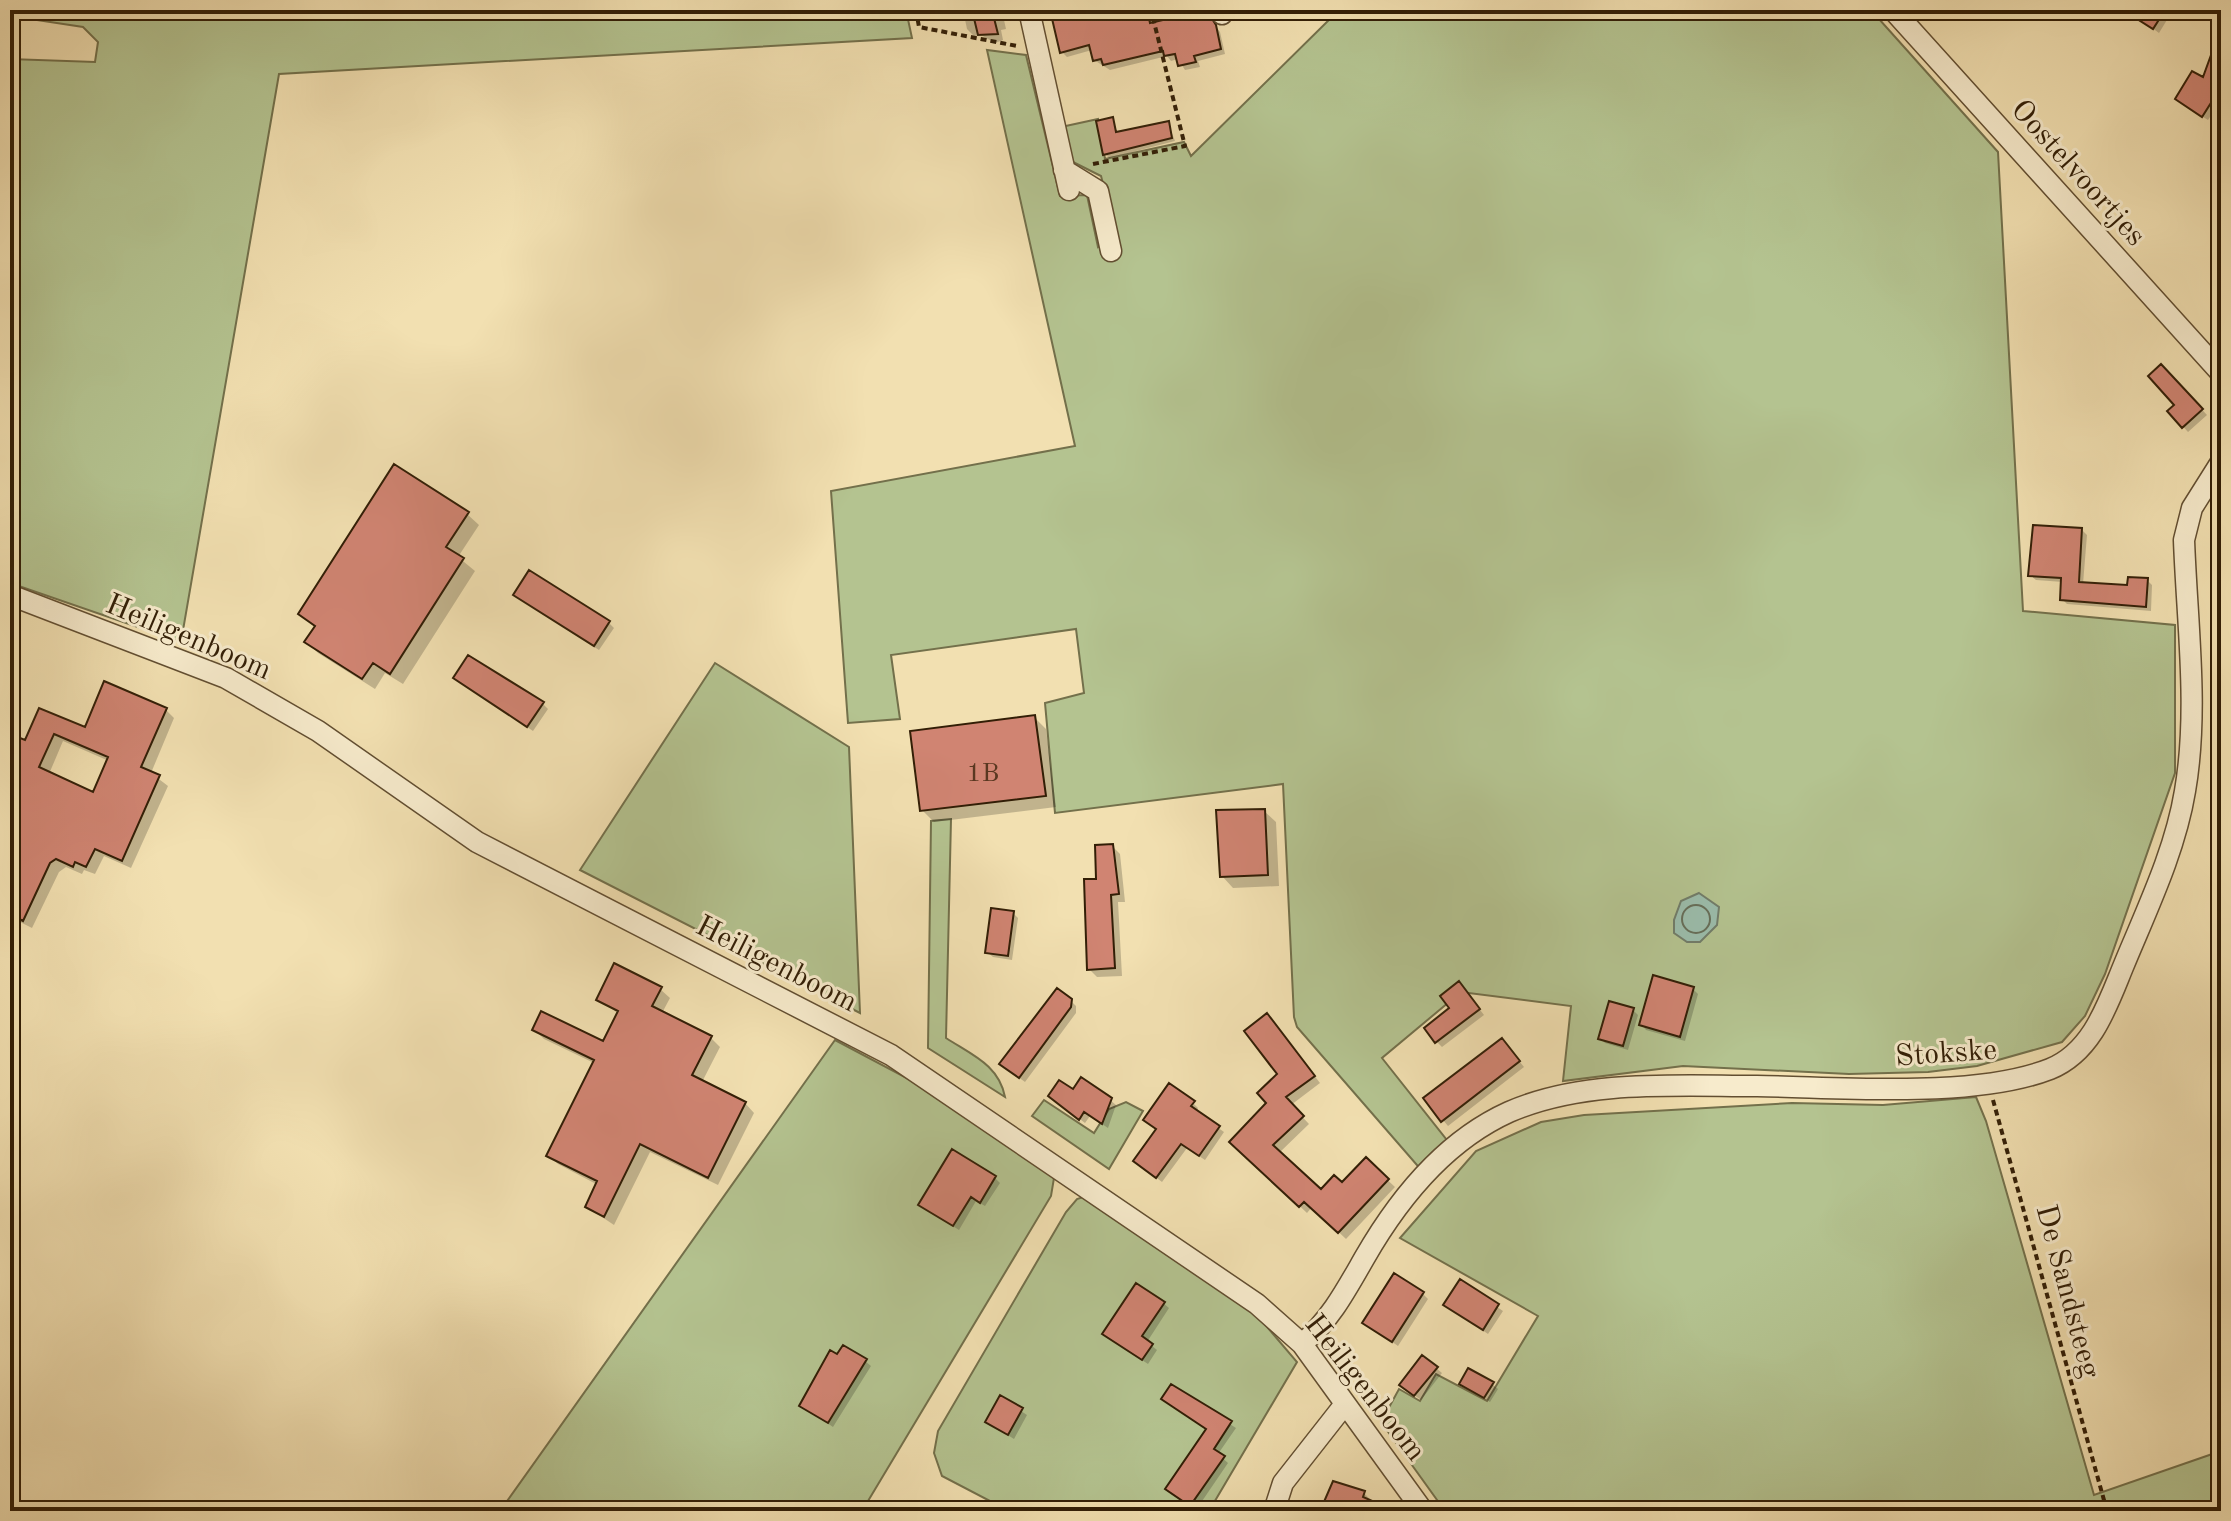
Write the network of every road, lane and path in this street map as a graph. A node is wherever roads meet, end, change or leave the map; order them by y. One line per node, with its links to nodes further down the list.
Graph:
1 (916, 10): 5 (path)
2 (1029, 10): 5 (street)
3 (1151, 10): 6 (path)
4 (1893, 10): 9 (street, Oostelvoortjes)
5 (1036, 41): 6 (street)
6 (1064, 170): 7 (street); 8 (street)
7 (1069, 190)
8 (1111, 251)
9 (2221, 373)
10 (2221, 462): 12 (street, Stokske)
11 (10, 595): 13 (street, Heiligenboom)
12 (1988, 1083): 13 (street, Stokske); 17 (path, De Sandsteeg)
13 (1302, 1344): 14 (street, Heiligenboom)
14 (1345, 1404): 15 (street); 16 (street, Heiligenboom)
15 (1274, 1511)
16 (1423, 1511)
17 (2107, 1511)

